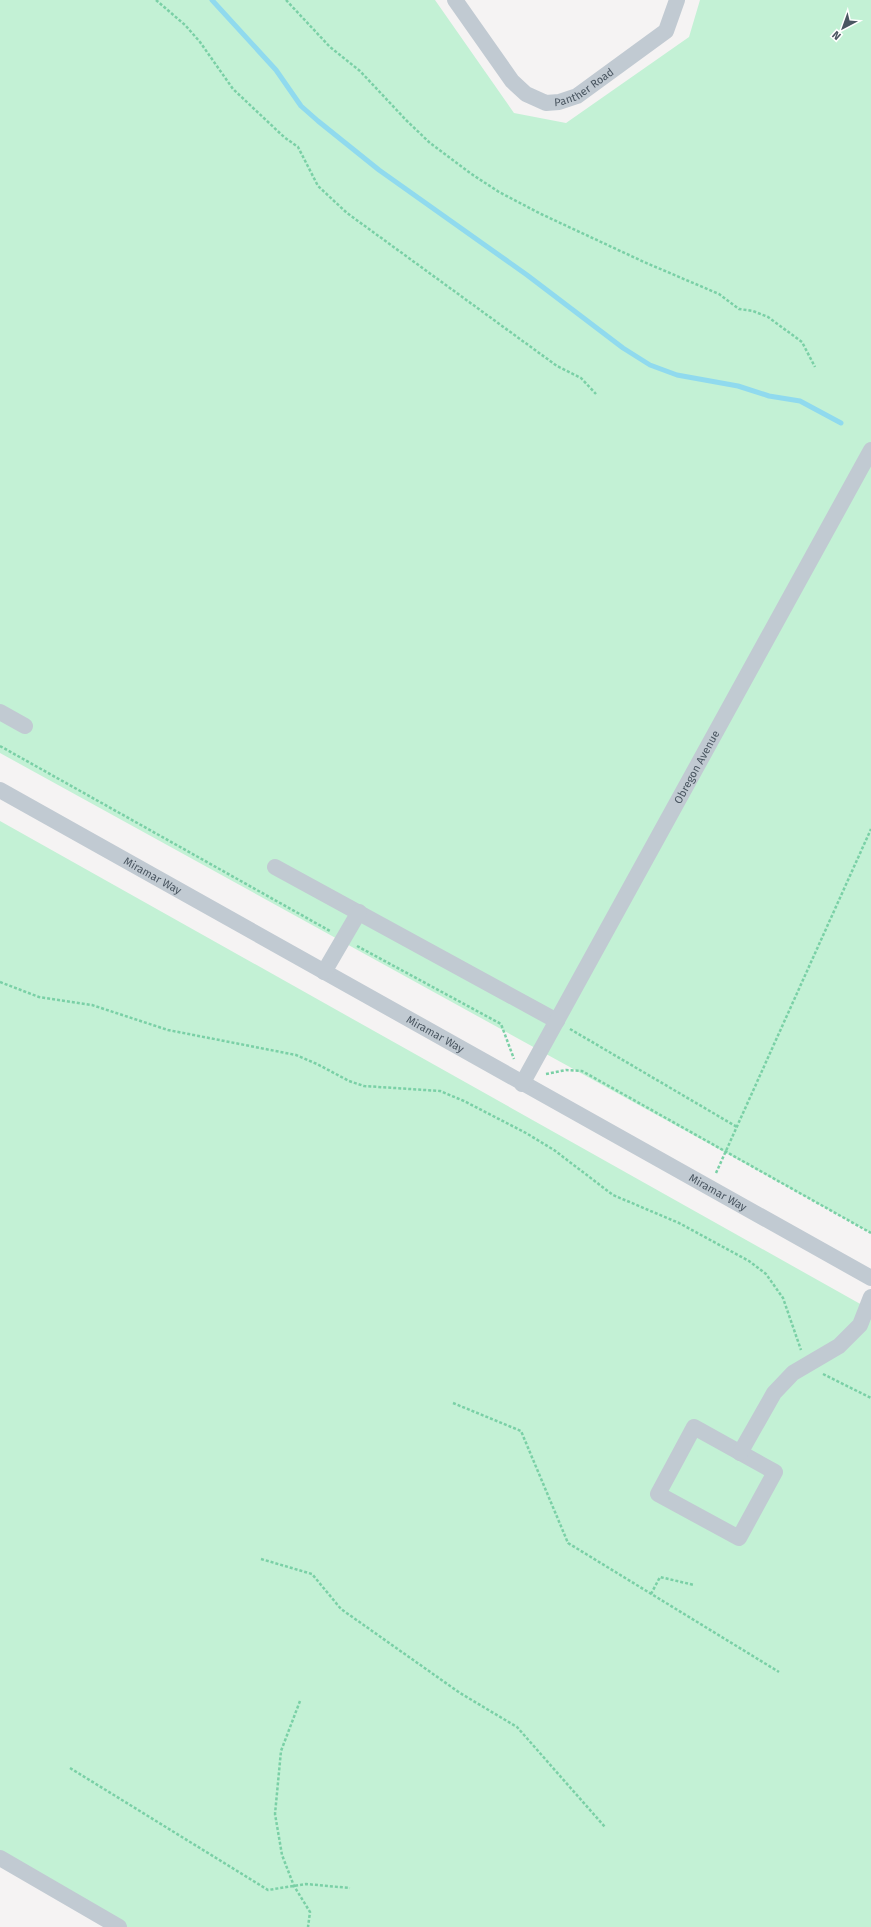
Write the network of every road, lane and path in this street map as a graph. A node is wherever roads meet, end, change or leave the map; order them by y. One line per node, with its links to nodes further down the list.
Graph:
1 (156, 0): 6 (path)
2 (286, 0): 5 (path)
3 (455, 0): 4 (street, Panther Road)
4 (678, 0)
5 (815, 367)
6 (596, 394)
7 (871, 450): 18 (street, Obregon Avenue)
8 (0, 712): 9 (street)
9 (25, 726)
10 (0, 746): 15 (path)
11 (0, 790): 16 (street, Miramar Way)
12 (871, 829): 20 (path)
13 (275, 867): 14 (street)
14 (359, 912): 15 (street); 18 (street)
15 (344, 939): 16 (street); 19 (path)
16 (324, 972): 19 (street, Miramar Way)
17 (0, 982): 26 (path)
18 (557, 1021): 19 (street, Obregon Avenue); 20 (path)
19 (526, 1077): 21 (path); 22 (street, Miramar Way)
20 (737, 1127): 21 (path)
21 (726, 1152): 22 (path); 23 (path)
22 (710, 1188): 24 (street, Miramar Way)
23 (871, 1233)
24 (871, 1278)
25 (871, 1297): 26 (street)
26 (808, 1364): 27 (path); 29 (street)
27 (871, 1398)
28 (453, 1403): 32 (path)
29 (740, 1453): 29 (street)
30 (261, 1559): 36 (path)
31 (694, 1585): 32 (path)
32 (651, 1594): 33 (path)
33 (780, 1672)
34 (300, 1701): 38 (path)
35 (70, 1768): 38 (path)
36 (605, 1827)
37 (0, 1858): 40 (street)
38 (294, 1886): 39 (path); 41 (path)
39 (350, 1888)
40 (118, 1927)
41 (308, 1927)

